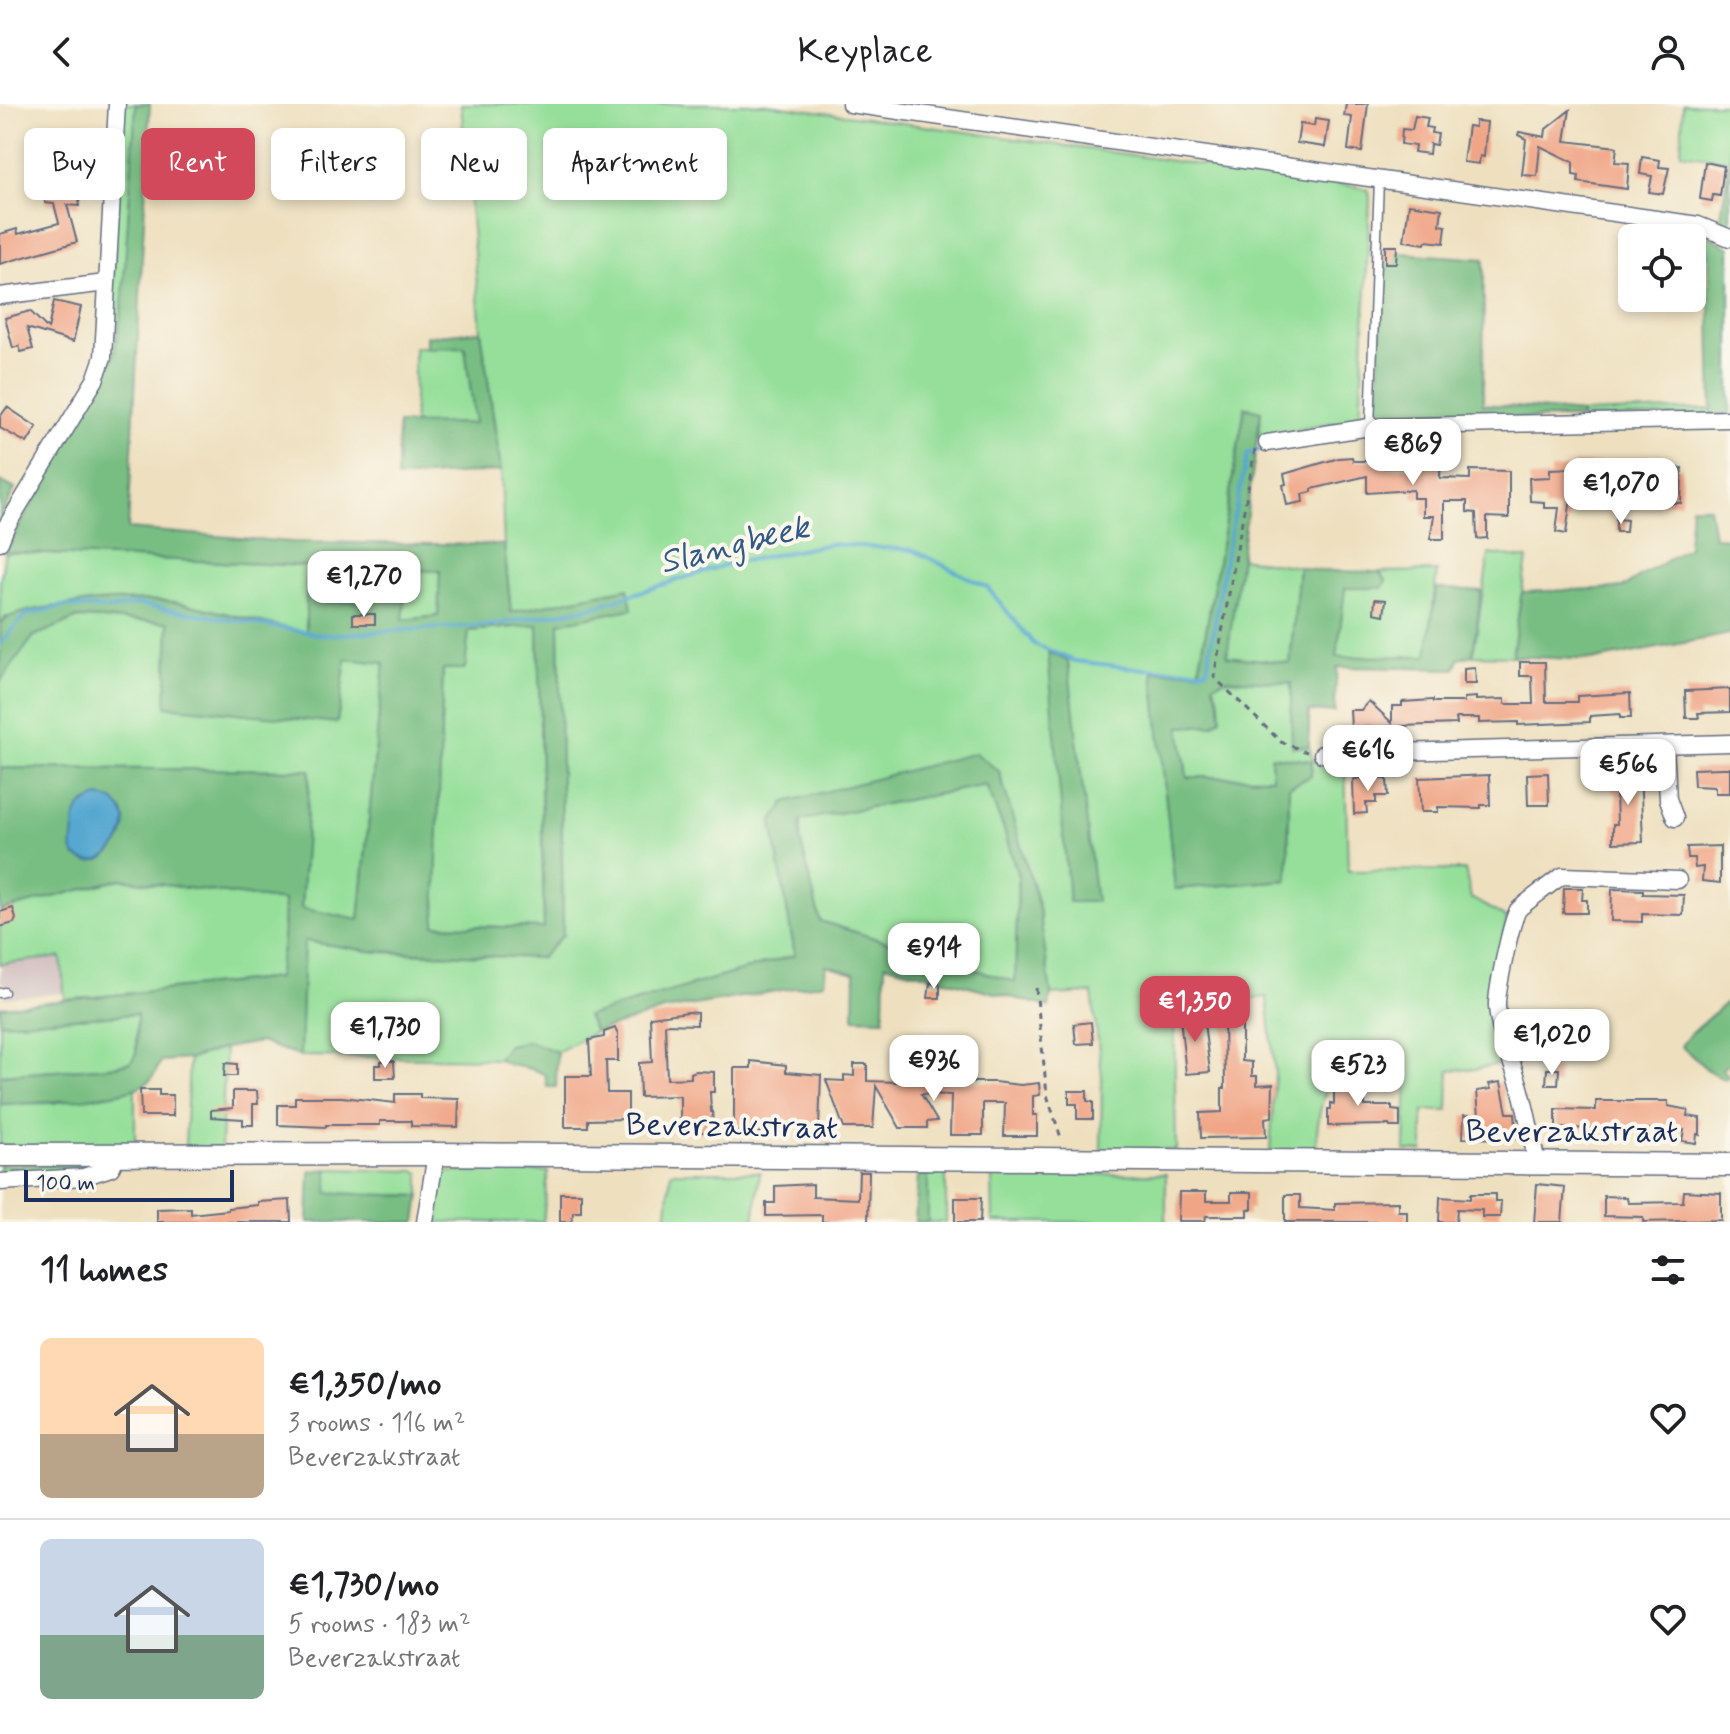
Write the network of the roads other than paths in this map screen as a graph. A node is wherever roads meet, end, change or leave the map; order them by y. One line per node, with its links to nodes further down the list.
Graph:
1 (117, 104): 5 (street)
2 (850, 104): 3 (street)
3 (1379, 180): 4 (street); 8 (lane)
4 (1730, 238)
5 (106, 283): 6 (street); 10 (street)
6 (0, 296)
7 (1730, 419): 8 (street)
8 (1370, 427): 9 (street)
9 (1267, 443)
10 (0, 542)
11 (1730, 743): 12 (street)
12 (1665, 746): 13 (street); 14 (street)
13 (1322, 754)
14 (1675, 818)
15 (1678, 880): 19 (street)
16 (436, 1154): 18 (street, Beverzakstraat); 19 (street, Beverzakstraat); 22 (street)
17 (0, 1155): 18 (street, Beverzakstraat)
18 (117, 1156): 21 (street)
19 (1537, 1163): 20 (street, Beverzakstraat)
20 (1730, 1165)
21 (0, 1182)
22 (425, 1222)

